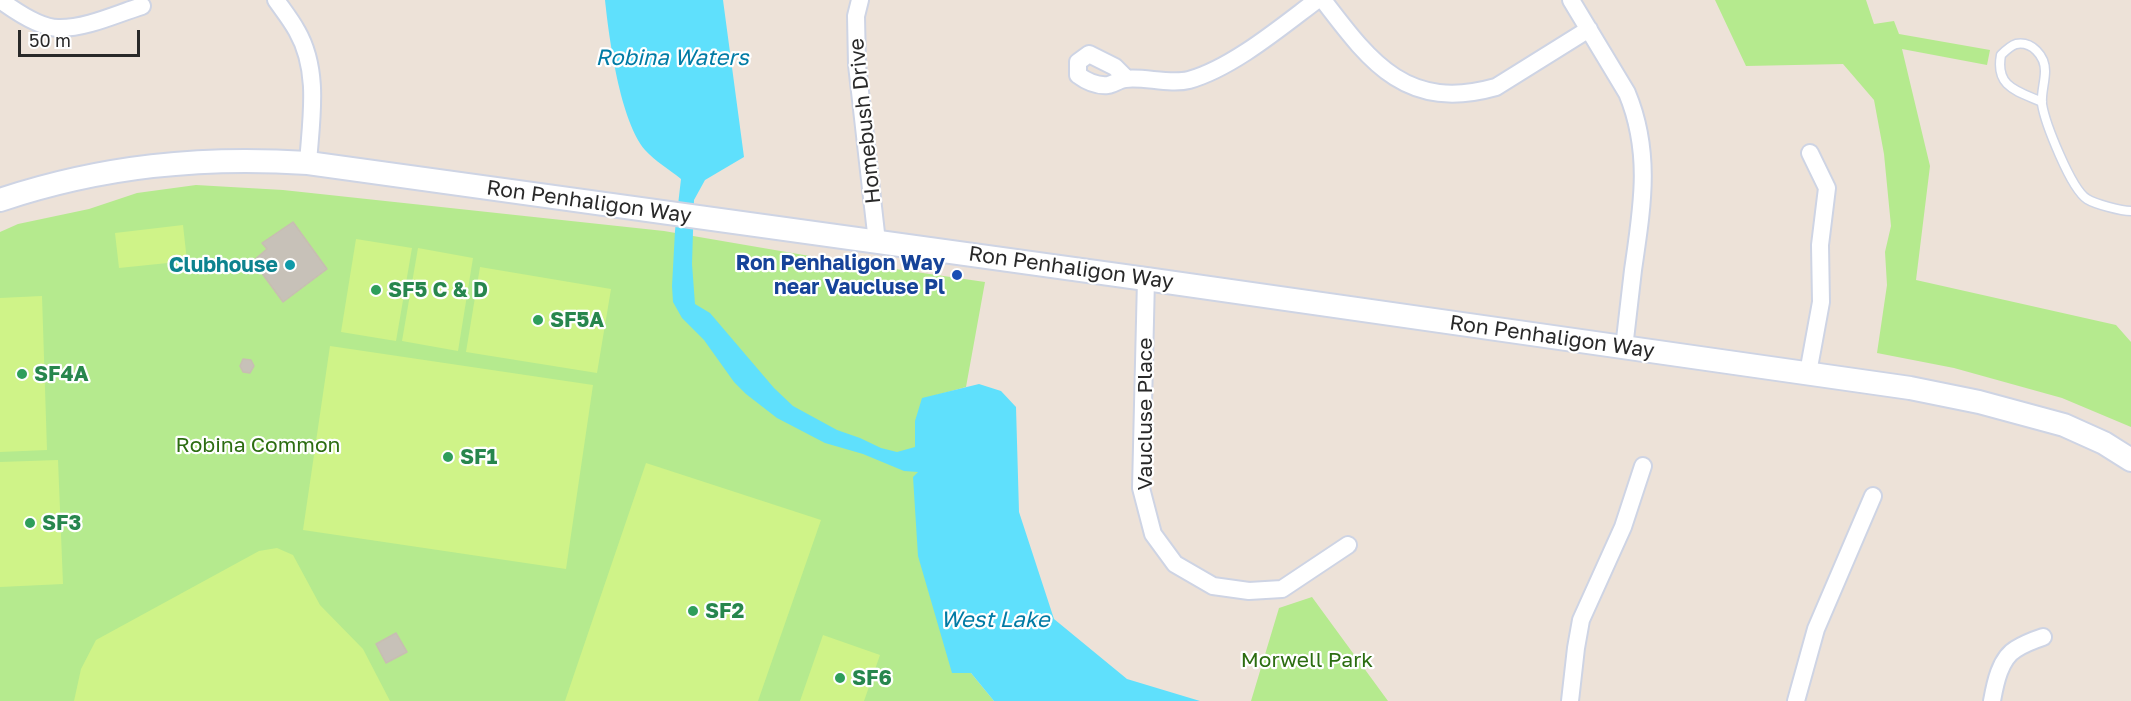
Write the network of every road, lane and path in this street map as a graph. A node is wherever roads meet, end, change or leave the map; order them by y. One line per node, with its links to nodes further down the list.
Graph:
1 (0, 0): 7 (street)
2 (276, 0): 12 (street)
3 (860, 0): 15 (street, Homebush Drive)
4 (1317, 0): 9 (street)
5 (1323, 0): 8 (street)
6 (1571, 0): 8 (street)
7 (142, 6)
8 (1589, 29): 17 (street)
9 (1126, 78)
10 (2042, 102): 10 (lane); 14 (lane)
11 (1810, 153): 18 (street)
12 (308, 163): 13 (street, Ron Penhaligon Way); 15 (street, Ron Penhaligon Way)
13 (0, 200)
14 (2131, 211)
15 (878, 242): 16 (street, Ron Penhaligon Way)
16 (1146, 279): 17 (street, Ron Penhaligon Way); 22 (street, Vaucluse Place)
17 (1624, 348): 18 (street, Ron Penhaligon Way)
18 (1808, 374): 19 (street, Ron Penhaligon Way)
19 (2131, 460)
20 (1643, 466): 24 (street)
21 (1873, 496): 25 (street)
22 (1348, 545)
23 (2043, 637): 26 (street)
24 (1570, 701)
25 (1796, 701)
26 (1992, 701)

